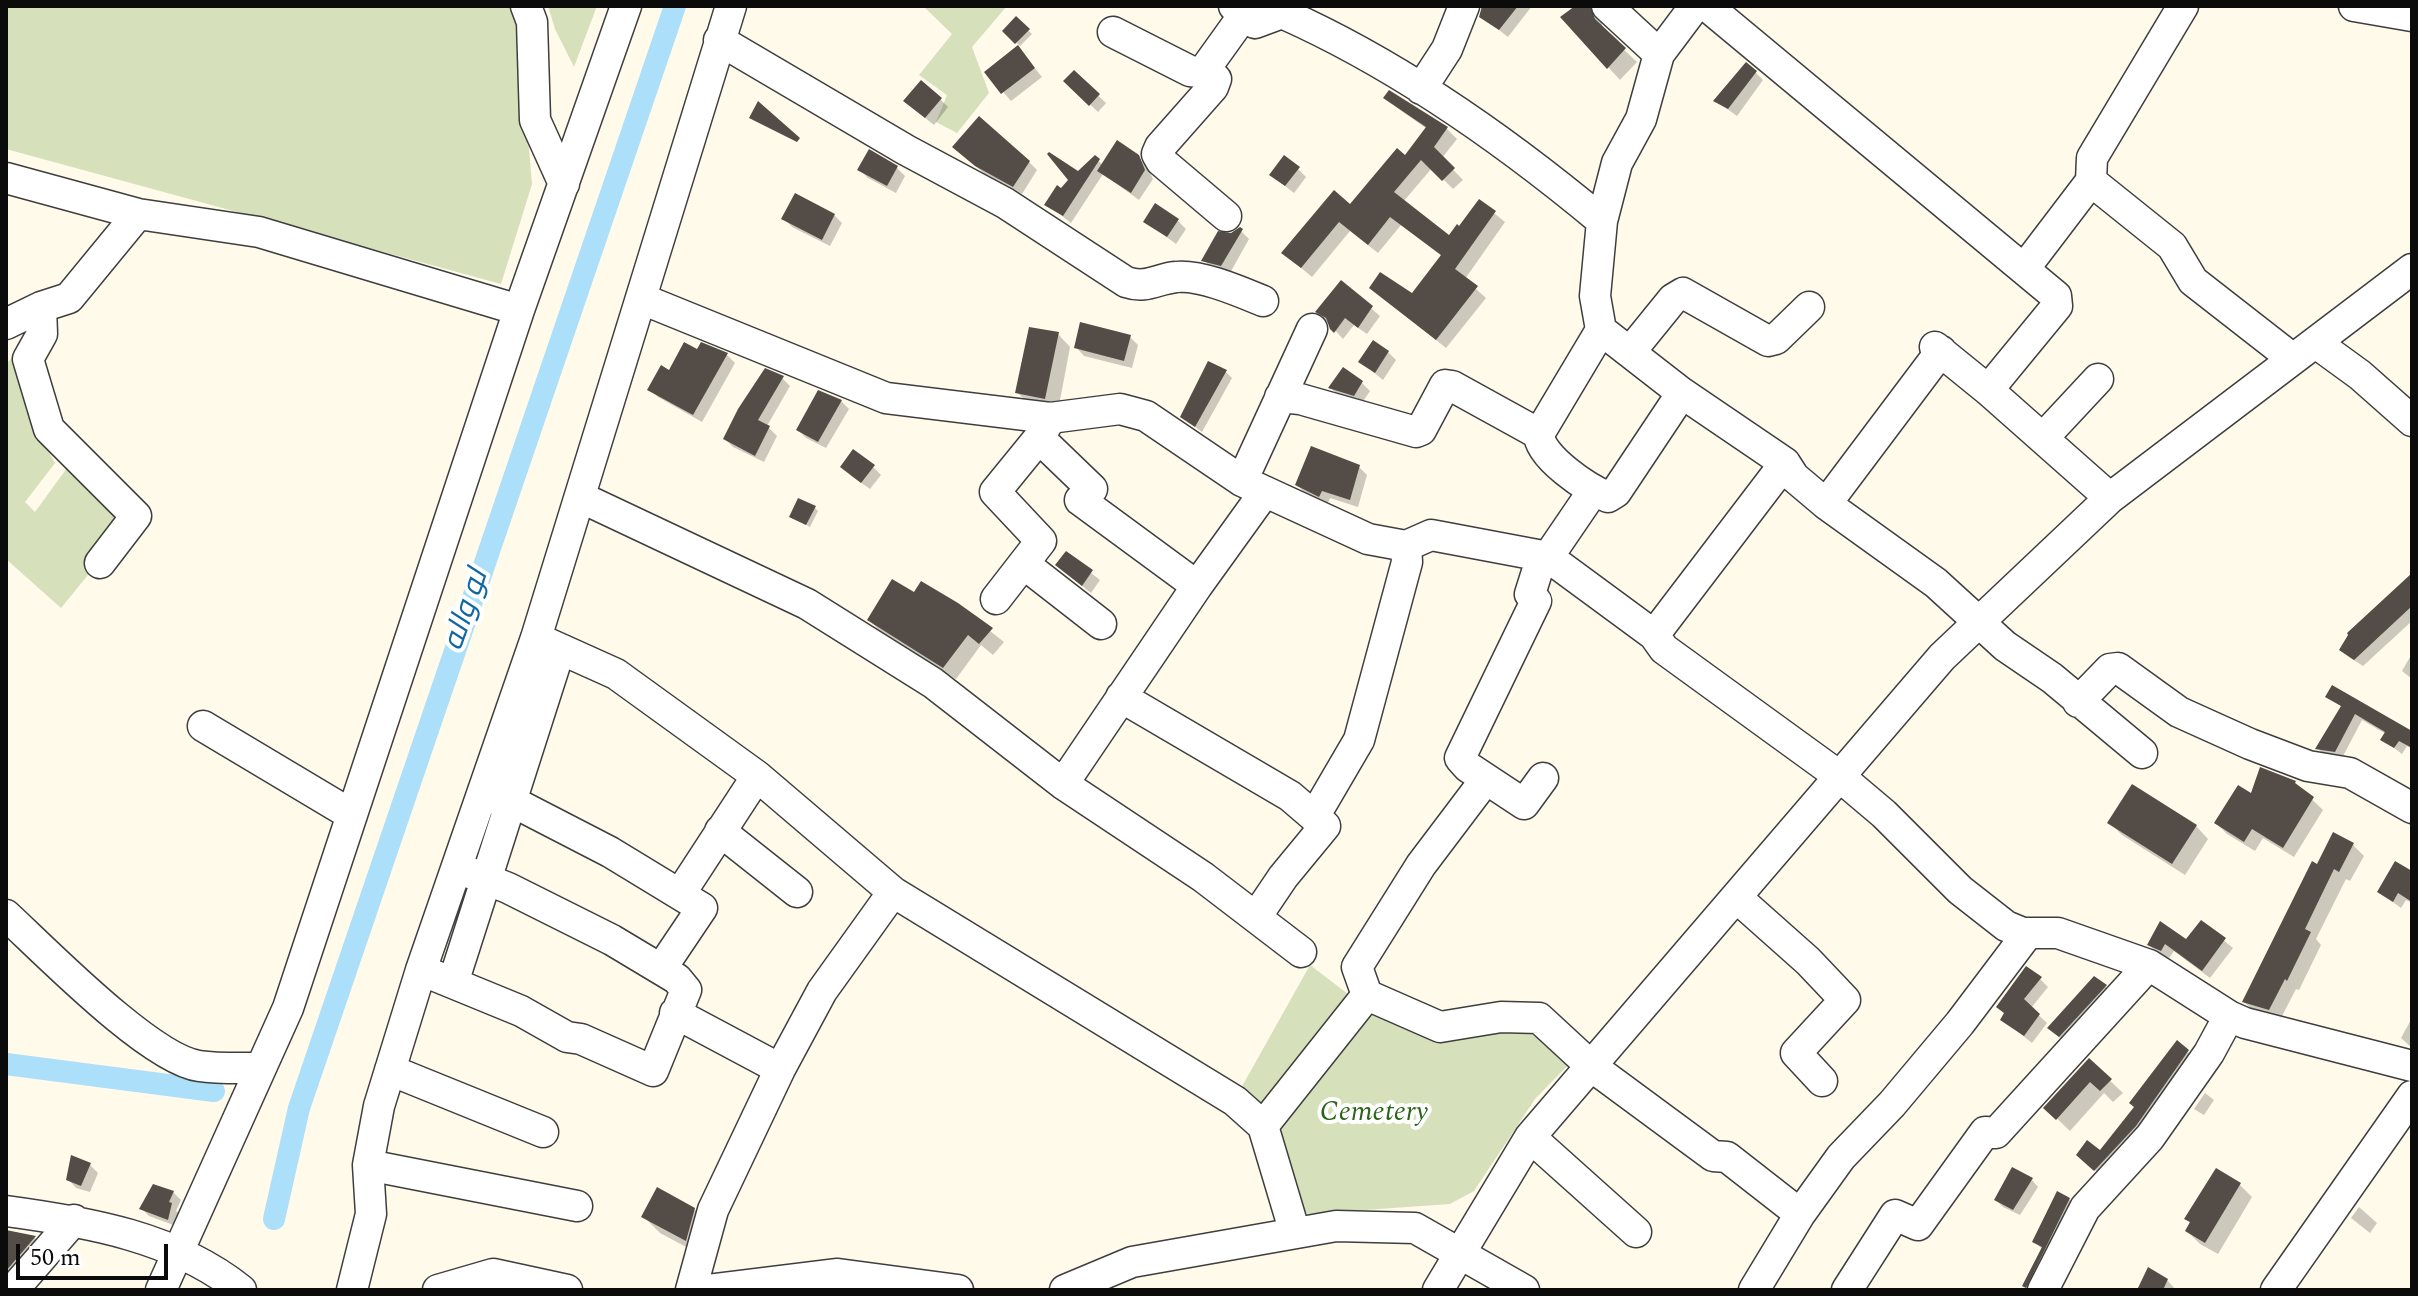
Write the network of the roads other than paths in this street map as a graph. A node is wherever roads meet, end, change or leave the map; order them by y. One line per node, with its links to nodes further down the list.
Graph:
1 (526, 6): 19 (street)
2 (626, 6): 19 (street)
3 (731, 6): 13 (street)
4 (1464, 6): 16 (street)
5 (1607, 6): 14 (street)
6 (1695, 6): 14 (street)
7 (1707, 6): 23 (street)
8 (2183, 6): 18 (street)
9 (2354, 6): 11 (street)
10 (1239, 11): 15 (street); 16 (street)
11 (2412, 16)
12 (1113, 32): 15 (street)
13 (719, 40): 25 (street); 26 (street)
14 (1659, 54): 22 (street)
15 (1205, 69): 21 (street)
16 (1421, 89): 22 (street)
17 (6, 178): 20 (street)
18 (2091, 181): 23 (street); 33 (street)
19 (564, 184): 29 (street)
20 (138, 214): 27 (street); 29 (street)
21 (1226, 216)
22 (1602, 221): 32 (street)
23 (2024, 269): 36 (street)
24 (2412, 269): 33 (street)
25 (642, 299): 40 (street); 46 (street)
26 (1263, 301)
27 (41, 307): 30 (street); 51 (street)
28 (1809, 307): 34 (street)
29 (519, 310): 70 (street)
30 (6, 324)
31 (1312, 329): 38 (street)
32 (1601, 330): 34 (street); 41 (street)
33 (2305, 351): 39 (street); 47 (street)
34 (1630, 352): 37 (street)
35 (2098, 379): 42 (street)
36 (1988, 390): 42 (street); 48 (street)
37 (1682, 393): 43 (street); 45 (street)
38 (1280, 397): 41 (street); 44 (street)
39 (2412, 421)
40 (1045, 428): 44 (street); 52 (street); 53 (street)
41 (1539, 434): 45 (street)
42 (2043, 438): 47 (street)
43 (1785, 463): 48 (street); 57 (street)
44 (1253, 487): 49 (street); 53 (street)
45 (1593, 491): 50 (street)
46 (580, 497): 58 (street); 67 (street)
47 (2110, 498): 55 (street)
48 (1826, 504): 55 (street)
49 (1406, 546): 50 (street); 71 (street)
50 (1545, 557): 57 (street); 66 (street)
51 (100, 563)
52 (1024, 564): 54 (street); 56 (street)
53 (1197, 586): 59 (street)
54 (996, 599)
55 (1978, 622): 60 (street); 64 (street)
56 (1101, 624)
57 (1654, 635): 64 (street)
58 (548, 644): 63 (street); 68 (street)
59 (1121, 697): 67 (street); 71 (street)
60 (2078, 702): 62 (street); 69 (street)
61 (203, 726): 70 (street)
62 (2142, 753)
63 (757, 776): 72 (street); 76 (street)
64 (1839, 776): 78 (street); 81 (street)
65 (1543, 778): 66 (street)
66 (1486, 779): 87 (street)
67 (1063, 784): 80 (street)
68 (496, 799): 73 (street); 74 (street); 77 (street)
69 (2412, 808)
70 (352, 815): 92 (street)
71 (1314, 817): 80 (street)
72 (720, 831): 75 (street); 77 (street)
73 (458, 868): 74 (street); 85 (street)
74 (488, 881): 84 (street); 86 (street)
75 (797, 892)
76 (893, 892): 93 (street); 97 (street)
77 (680, 894): 84 (street)
78 (1736, 897): 90 (street); 95 (street)
79 (6, 915): 92 (street)
80 (1256, 917): 82 (street)
81 (2028, 933): 83 (street); 103 (street)
82 (1301, 952)
83 (2149, 965): 89 (street); 122 (street)
84 (661, 969): 88 (street)
85 (421, 970): 86 (street); 94 (street)
86 (453, 983): 88 (street)
87 (1367, 995): 90 (street); 97 (street)
88 (675, 1013): 93 (street)
89 (2229, 1016): 91 (street); 123 (street)
90 (1591, 1066): 99 (street); 103 (street)
91 (2412, 1066)
92 (261, 1068): 107 (street)
93 (780, 1069): 115 (street)
94 (390, 1070): 98 (street); 100 (street)
95 (1822, 1081)
96 (2412, 1096): 124 (street)
97 (1263, 1126): 106 (street)
98 (543, 1132)
99 (1530, 1137): 105 (street); 108 (street)
100 (368, 1165): 101 (street); 112 (street)
101 (577, 1206)
102 (6, 1211): 104 (street)
103 (1800, 1214): 121 (street)
104 (74, 1220): 107 (street); 109 (street)
105 (1636, 1232)
106 (1295, 1233): 108 (street); 118 (street)
107 (178, 1250): 110 (street); 111 (street)
108 (1460, 1252): 119 (street); 120 (street)
109 (13, 1290)
110 (161, 1290)
111 (241, 1290)
112 (352, 1290)
113 (438, 1290): 114 (street)
114 (567, 1290)
115 (691, 1290)
116 (708, 1290): 117 (street)
117 (958, 1290)
118 (1065, 1290)
119 (1438, 1290)
120 (1524, 1290)
121 (1754, 1290)
122 (1847, 1290)
123 (2043, 1290)
124 (2276, 1290)

